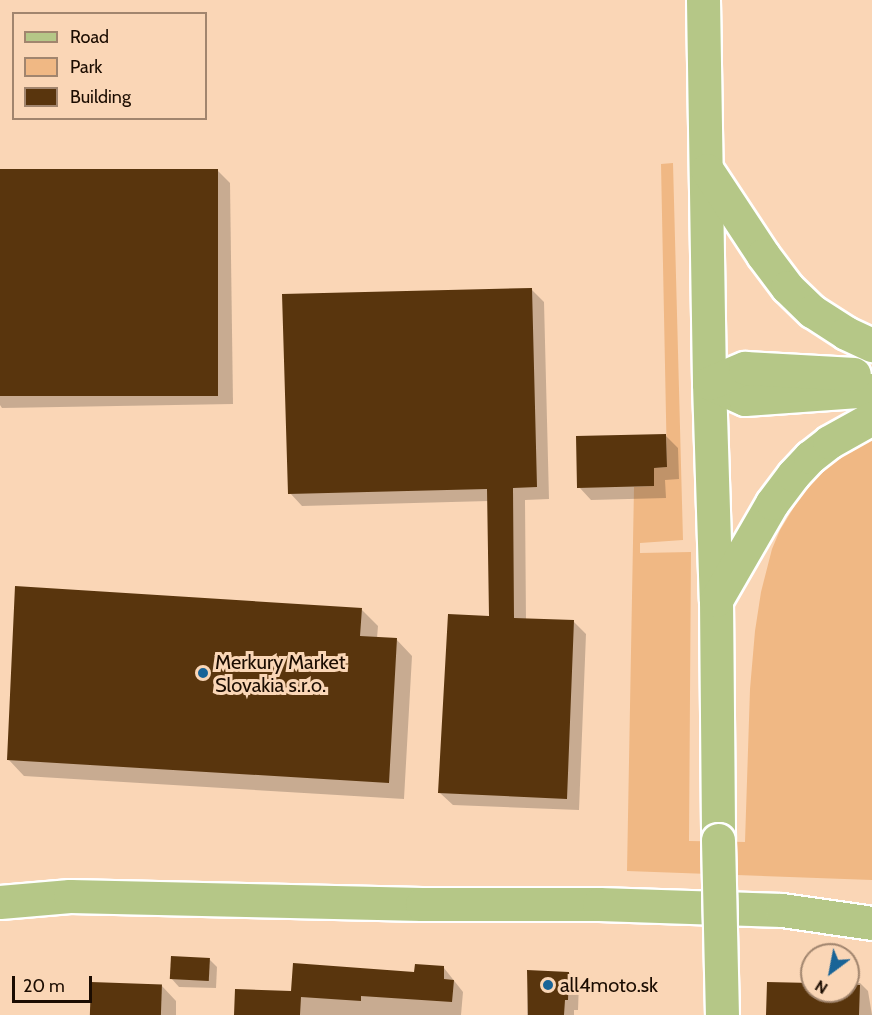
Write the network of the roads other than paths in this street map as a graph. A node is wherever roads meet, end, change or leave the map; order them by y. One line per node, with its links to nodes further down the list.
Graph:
1 (704, 0): 2 (main road)
2 (707, 170): 3 (main road); 5 (main road)
3 (872, 345)
4 (872, 375): 5 (main road)
5 (709, 383): 6 (main road); 8 (main road)
6 (872, 390)
7 (872, 418): 8 (main road)
8 (716, 600): 13 (main road, bridge)
9 (872, 900): 11 (main road)
10 (0, 902): 11 (main road)
11 (782, 910): 12 (main road)
12 (872, 922)
13 (722, 1015)

